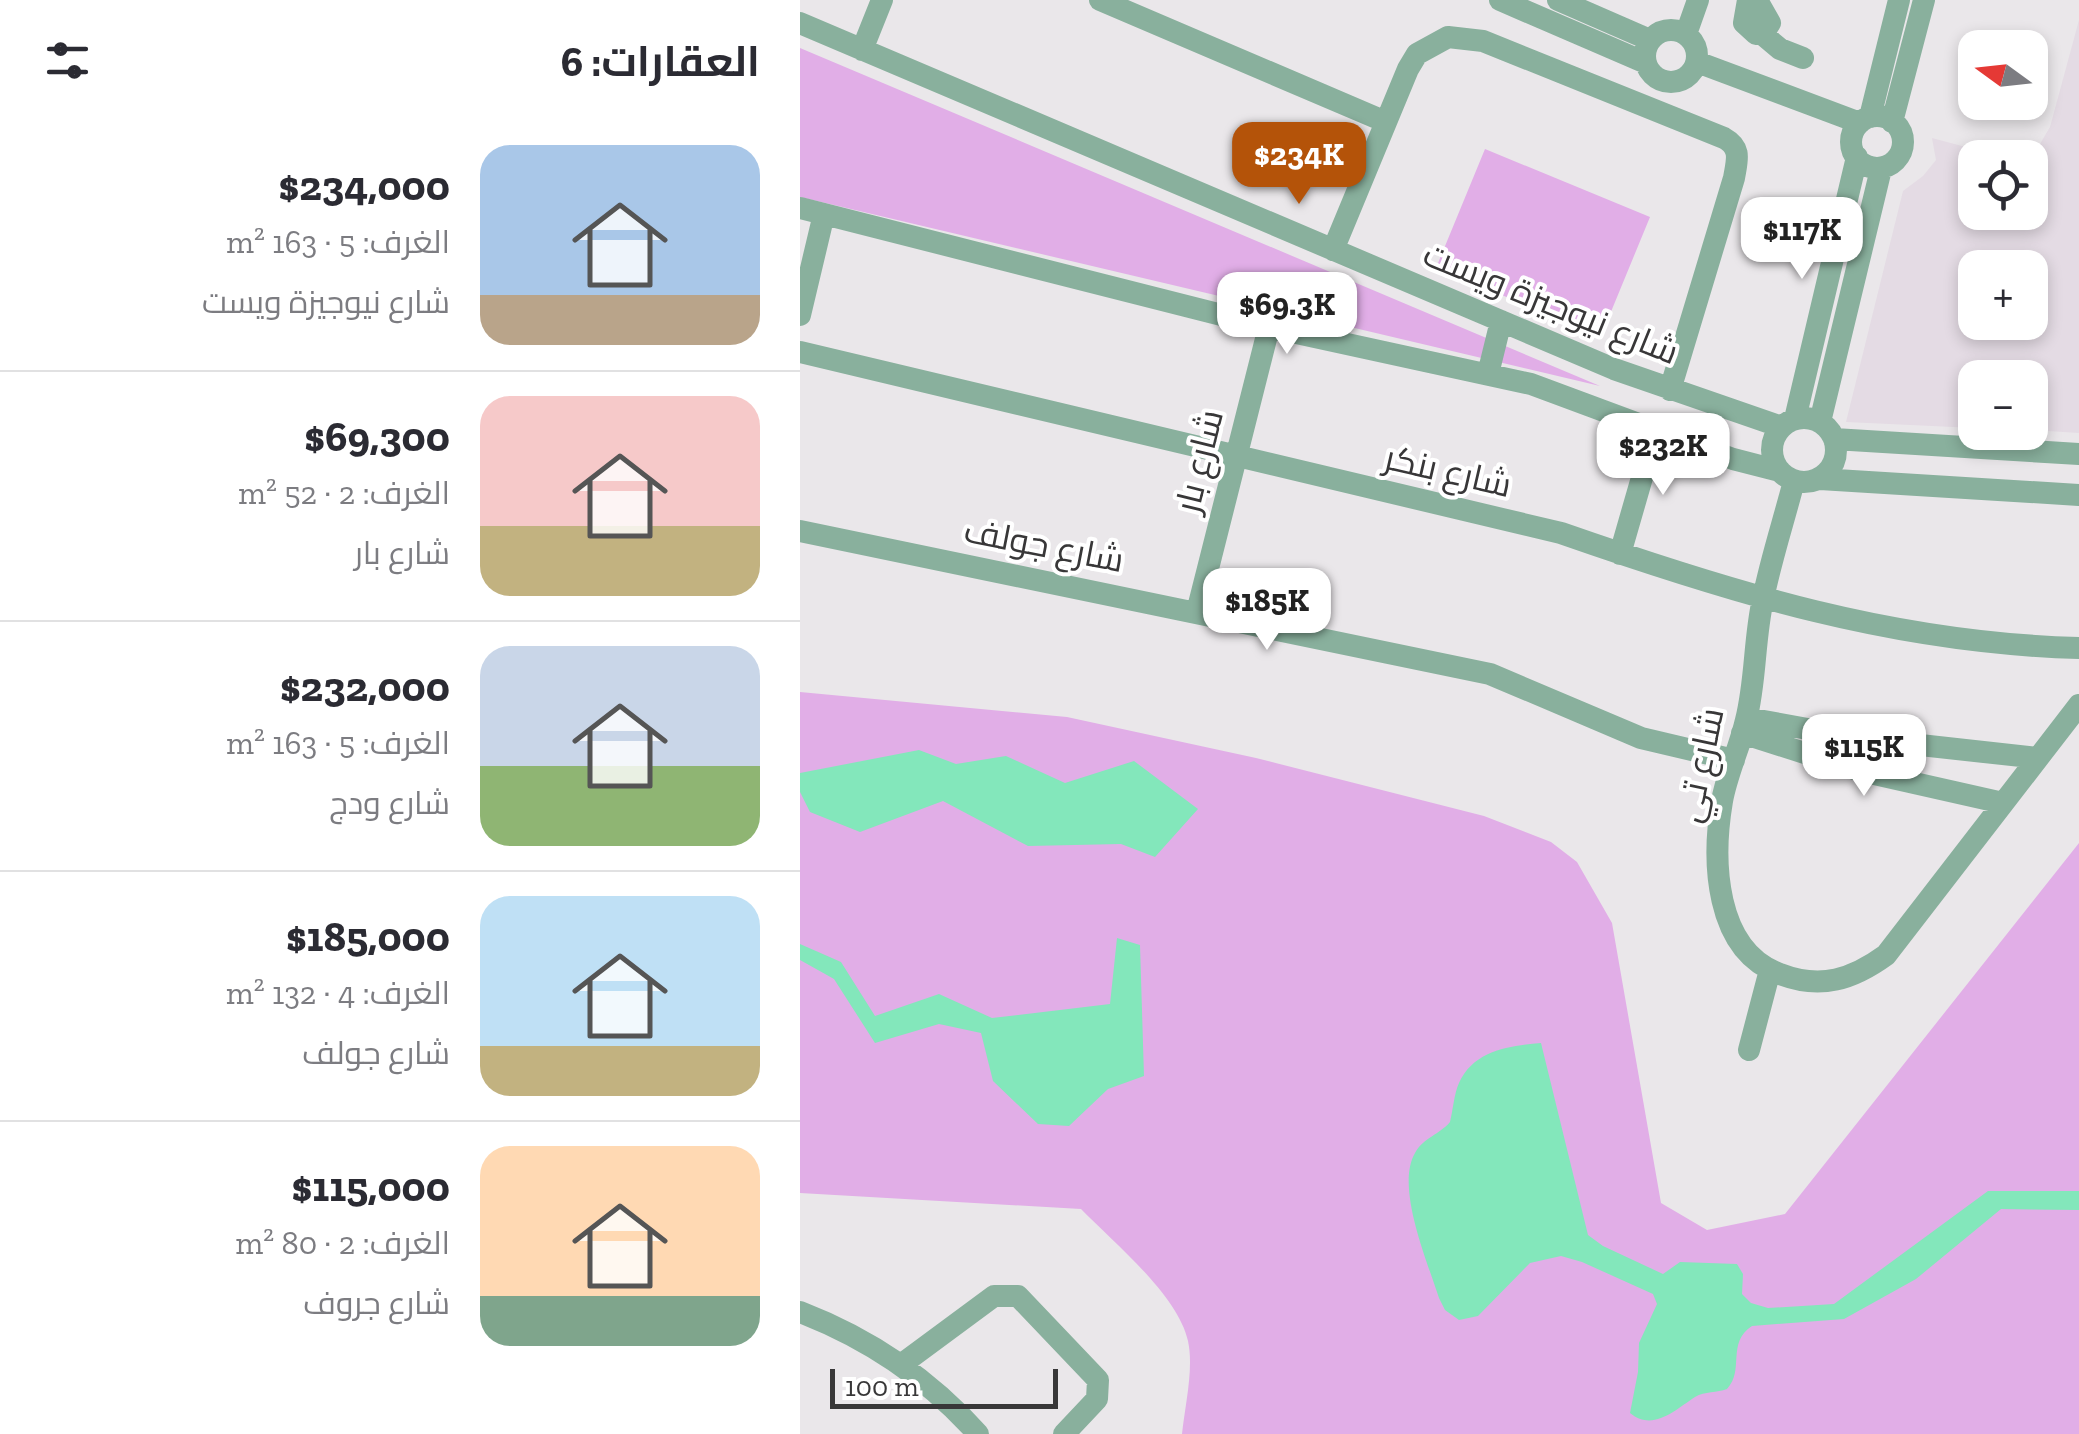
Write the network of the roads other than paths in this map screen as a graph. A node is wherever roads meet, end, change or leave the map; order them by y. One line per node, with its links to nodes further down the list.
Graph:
1 (882, 0): 13 (street)
2 (1100, 0): 17 (street)
3 (1500, 0): 14 (street)
4 (1558, 0): 14 (street)
5 (1698, 0): 11 (street)
6 (1748, 0): 12 (street)
7 (1758, 0): 12 (street)
8 (1899, 0): 18 (street)
9 (1924, 0): 18 (street)
10 (800, 23): 13 (street, شارع نيوجيزة ويست)
11 (1686, 34): 14 (street); 16 (street)
12 (1761, 34): 15 (street)
13 (862, 50): 22 (street, شارع نيوجيزة ويست)
14 (1648, 51): 16 (street)
15 (1803, 58)
16 (1694, 68): 18 (street)
17 (1386, 122): 22 (street); 29 (street)
18 (1866, 131): 19 (street); 19 (street); 27 (street)
19 (1881, 169): 27 (street)
20 (800, 208): 21 (street)
21 (824, 214): 23 (street); 25 (street)
22 (1333, 250): 24 (street, شارع نيوجيزة ويست)
23 (800, 315)
24 (1501, 321): 28 (street); 29 (street, شارع نيوجيزة ويست)
25 (1269, 327): 28 (street); 35 (street, شارع بار)
26 (800, 352): 35 (street, شارع بنكر)
27 (1821, 370): 30 (street); 32 (street)
28 (1488, 374): 31 (street)
29 (1670, 390): 30 (street, شارع نيوجيزة ويست)
30 (1789, 423): 32 (street); 36 (street)
31 (1656, 428): 36 (street); 41 (street)
32 (1827, 431): 33 (street); 37 (street)
33 (1925, 445): 34 (street); 38 (street)
34 (2079, 454)
35 (1236, 457): 41 (street, شارع بنكر); 43 (street, شارع بار)
36 (1787, 476): 37 (street); 42 (street, شارع تي)
37 (1820, 478): 38 (street)
38 (1922, 486): 39 (street)
39 (2079, 495)
40 (800, 531): 43 (street, شارع جولف)
41 (1620, 554): 42 (street, شارع بنكر)
42 (1762, 600): 44 (street, شارع بنكر); 46 (street, شارع تي)
43 (1197, 612): 48 (street, شارع جولف)
44 (2079, 648)
45 (2079, 704): 47 (street)
46 (1744, 726): 47 (street); 48 (street, شارع تي); 49 (street)
47 (2038, 758): 49 (street)
48 (1734, 760): 50 (street, شارع تي)
49 (2003, 803): 50 (street)
50 (1770, 970): 51 (street)
51 (1748, 1050)
52 (800, 1312): 53 (street)
53 (902, 1364): 54 (street); 55 (street)
54 (969, 1431)
55 (1064, 1434)

